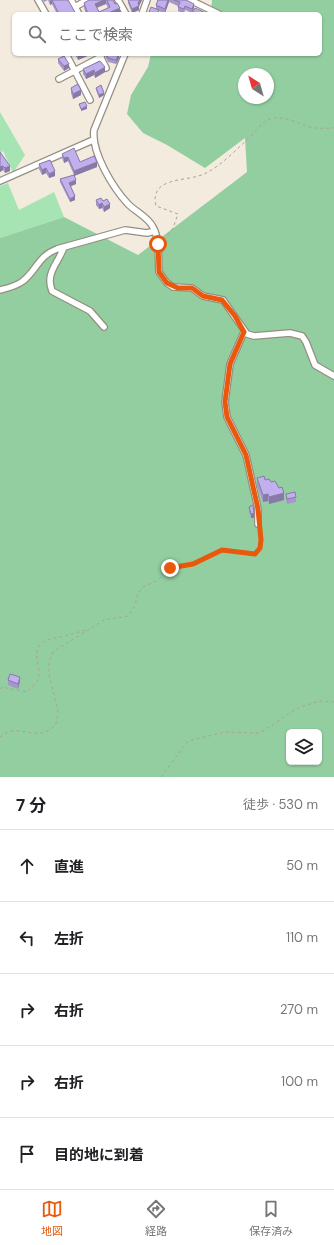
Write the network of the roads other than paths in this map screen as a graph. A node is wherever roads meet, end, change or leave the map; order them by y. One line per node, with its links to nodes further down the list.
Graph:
1 (38, 0): 8 (street)
2 (72, 0): 7 (street)
3 (87, 0): 7 (street)
4 (118, 0): 10 (street)
5 (148, 0): 11 (street)
6 (190, 0): 12 (street)
7 (75, 6): 9 (street)
8 (45, 12)
9 (78, 12)
10 (125, 12)
11 (143, 12)
12 (215, 12)
13 (67, 56): 17 (street)
14 (100, 56): 16 (street); 17 (street)
15 (124, 56): 20 (street)
16 (106, 68)
17 (75, 71): 18 (street); 19 (street)
18 (59, 79)
19 (90, 100)
20 (93, 140): 21 (street); 22 (street)
21 (0, 181)
22 (155, 231): 23 (street); 26 (street)
23 (64, 247): 24 (street); 25 (street)
24 (0, 290)
25 (104, 327)
26 (244, 332): 27 (street); 28 (street)
27 (334, 376)
28 (258, 524)

